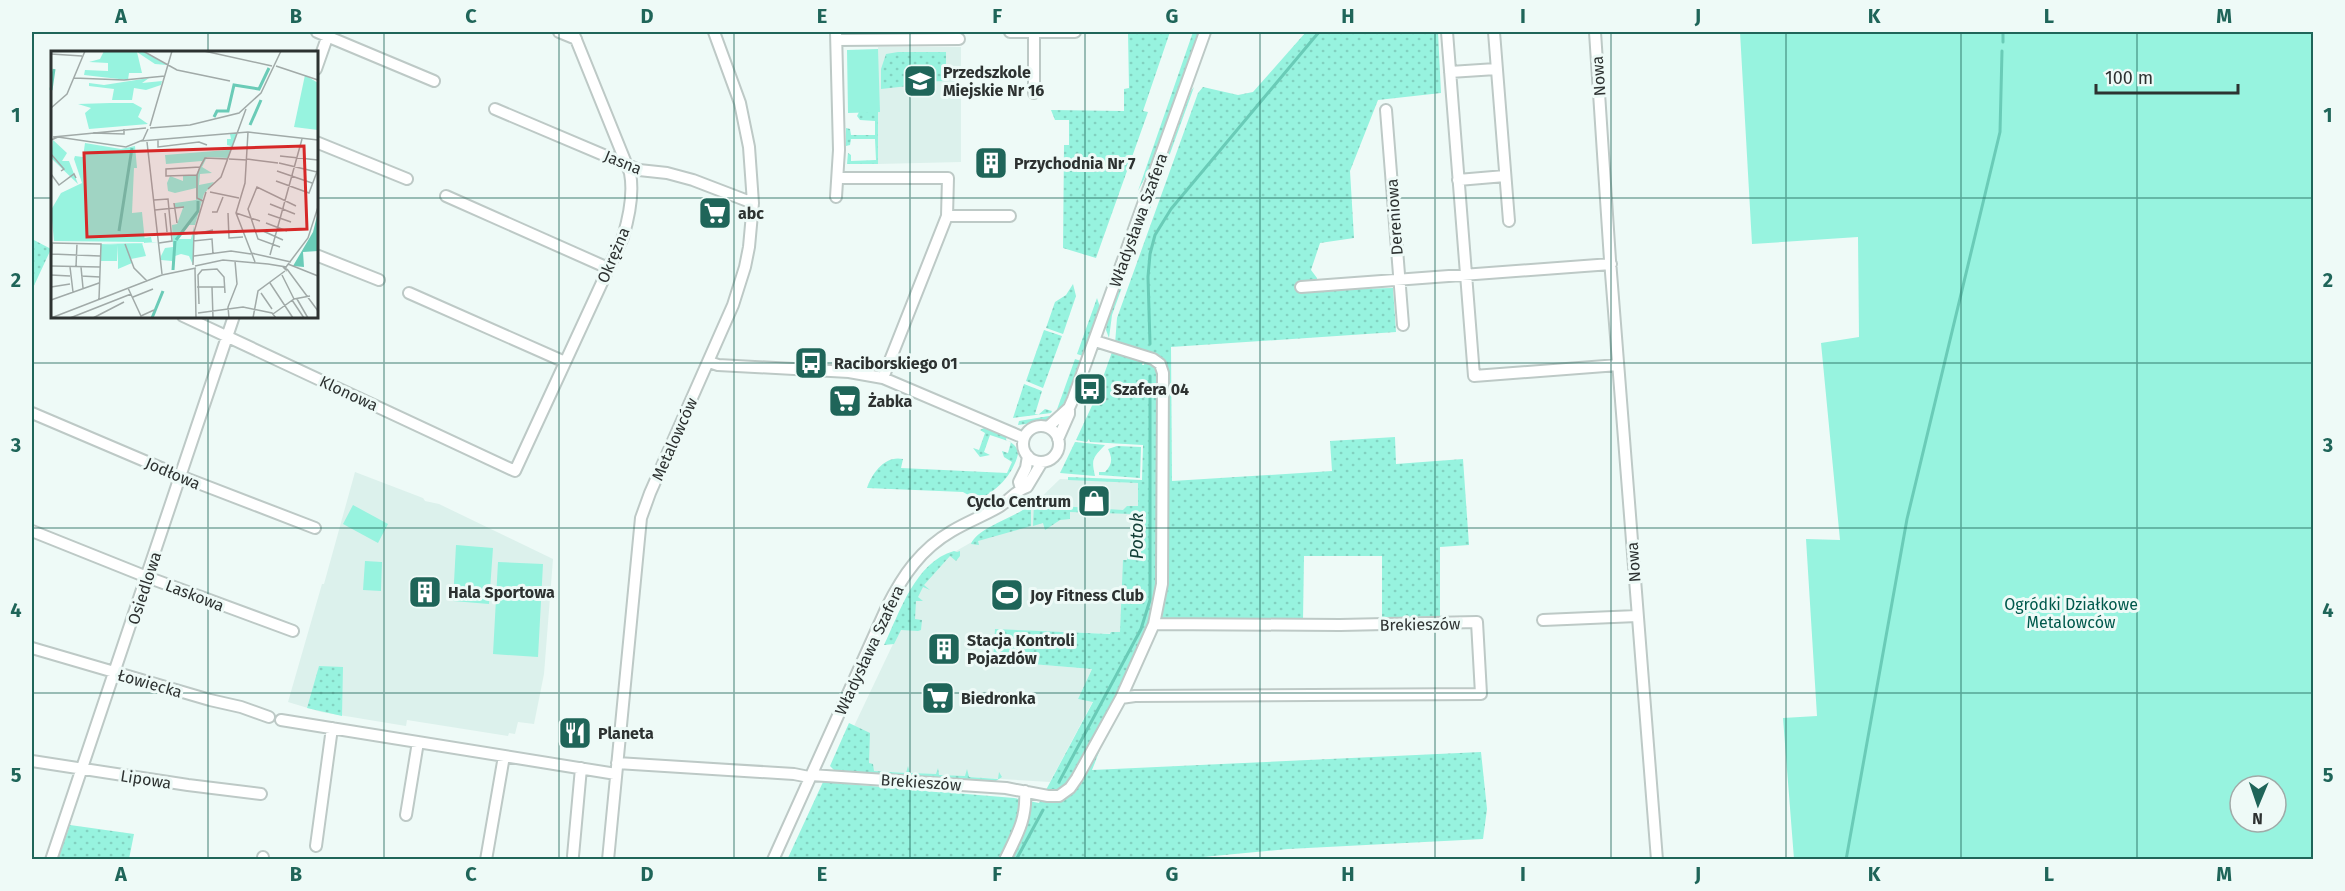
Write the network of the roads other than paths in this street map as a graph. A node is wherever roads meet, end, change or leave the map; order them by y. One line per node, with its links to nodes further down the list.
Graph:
1 (559, 32): 11 (street)
2 (714, 32): 29 (street, Metalowców)
3 (1011, 32): 10 (street)
4 (1075, 32): 10 (street)
5 (1205, 32): 45 (street, Władysława Szafera)
6 (1447, 32): 16 (street)
7 (1494, 32): 15 (street)
8 (1595, 32): 34 (street, Nowa)
9 (324, 33): 14 (street); 17 (street)
10 (1034, 33): 18 (street)
11 (574, 35): 22 (street, Okrężna)
12 (836, 36): 13 (street); 24 (street)
13 (959, 39)
14 (318, 60)
15 (1497, 69): 16 (street); 23 (street)
16 (1450, 72): 26 (street)
17 (434, 81)
18 (1034, 93)
19 (495, 109): 22 (street, Jasna)
20 (1386, 110): 37 (street, Dereniowa)
21 (318, 143): 25 (street)
22 (627, 164): 29 (street, Jasna); 35 (street, Okrężna)
23 (1505, 176): 26 (street); 32 (street)
24 (838, 178): 28 (street); 30 (street)
25 (407, 179)
26 (1458, 180): 36 (street)
27 (446, 196): 35 (street)
28 (836, 197)
29 (753, 203): 47 (street, Metalowców)
30 (947, 216): 31 (street); 49 (street)
31 (1010, 216)
32 (1509, 221)
33 (318, 256): 38 (street)
34 (1611, 264): 36 (street); 48 (street, Nowa)
35 (608, 268): 46 (street, Okrężna)
36 (1466, 274): 37 (street); 48 (street)
37 (1399, 279): 39 (street); 43 (street, Dereniowa)
38 (379, 280)
39 (1301, 287)
40 (409, 293): 46 (street)
41 (187, 318): 44 (street, Klonowa)
42 (233, 318): 44 (street, Osiedlowa)
43 (1403, 325)
44 (227, 337): 57 (street, Klonowa); 58 (street, Osiedlowa)
45 (1095, 341): 50 (street, Władysława Szafera); 65 (street)
46 (566, 362): 57 (street, Okrężna)
47 (709, 362): 49 (street); 78 (street, Metalowców)
48 (1618, 365): 63 (street, Nowa)
49 (883, 378): 53 (street)
50 (1069, 408): 52 (street, Władysława Szafera); 54 (street, Władysława Szafera)
51 (32, 413): 58 (street, Jodłowa)
52 (1048, 427): 53 (street); 54 (street)
53 (1024, 438): 55 (street)
54 (1058, 439): 56 (street)
55 (1028, 456): 56 (street); 59 (street)
56 (1042, 462): 59 (street, Władysława Szafera)
57 (514, 471)
58 (180, 476): 60 (street, Jodłowa); 62 (street, Osiedlowa)
59 (1020, 489): 79 (street, Władysława Szafera)
60 (315, 528)
61 (32, 531): 62 (street, Laskowa)
62 (147, 578): 66 (street, Laskowa); 68 (street, Osiedlowa)
63 (1637, 616): 64 (street); 90 (street, Nowa)
64 (1543, 620)
65 (1154, 624): 69 (street); 69 (street, Brekieszów)
66 (293, 631)
67 (32, 648): 68 (street, Łowiecka)
68 (115, 673): 70 (street, Łowiecka); 77 (street, Osiedlowa)
69 (1121, 698): 80 (street, Brekieszów)
70 (269, 717)
71 (281, 720): 72 (street, Brekieszów)
72 (332, 728): 73 (street, Brekieszów); 83 (street)
73 (418, 742): 74 (street, Brekieszów); 82 (street)
74 (504, 756): 76 (street, Brekieszów); 86 (street)
75 (32, 761): 77 (street, Lipowa)
76 (581, 768): 78 (street, Brekieszów); 84 (street)
77 (83, 769): 81 (street, Lipowa); 85 (street, Osiedlowa)
78 (617, 769): 79 (street, Brekieszów); 87 (street, Metalowców)
79 (810, 776): 80 (street, Brekieszów); 88 (street, Władysława Szafera)
80 (1028, 791): 89 (street)
81 (261, 794)
82 (406, 815)
83 (316, 846)
84 (573, 856)
85 (51, 860)
86 (486, 860)
87 (608, 860)
88 (773, 860)
89 (1005, 860)
90 (1657, 860)

